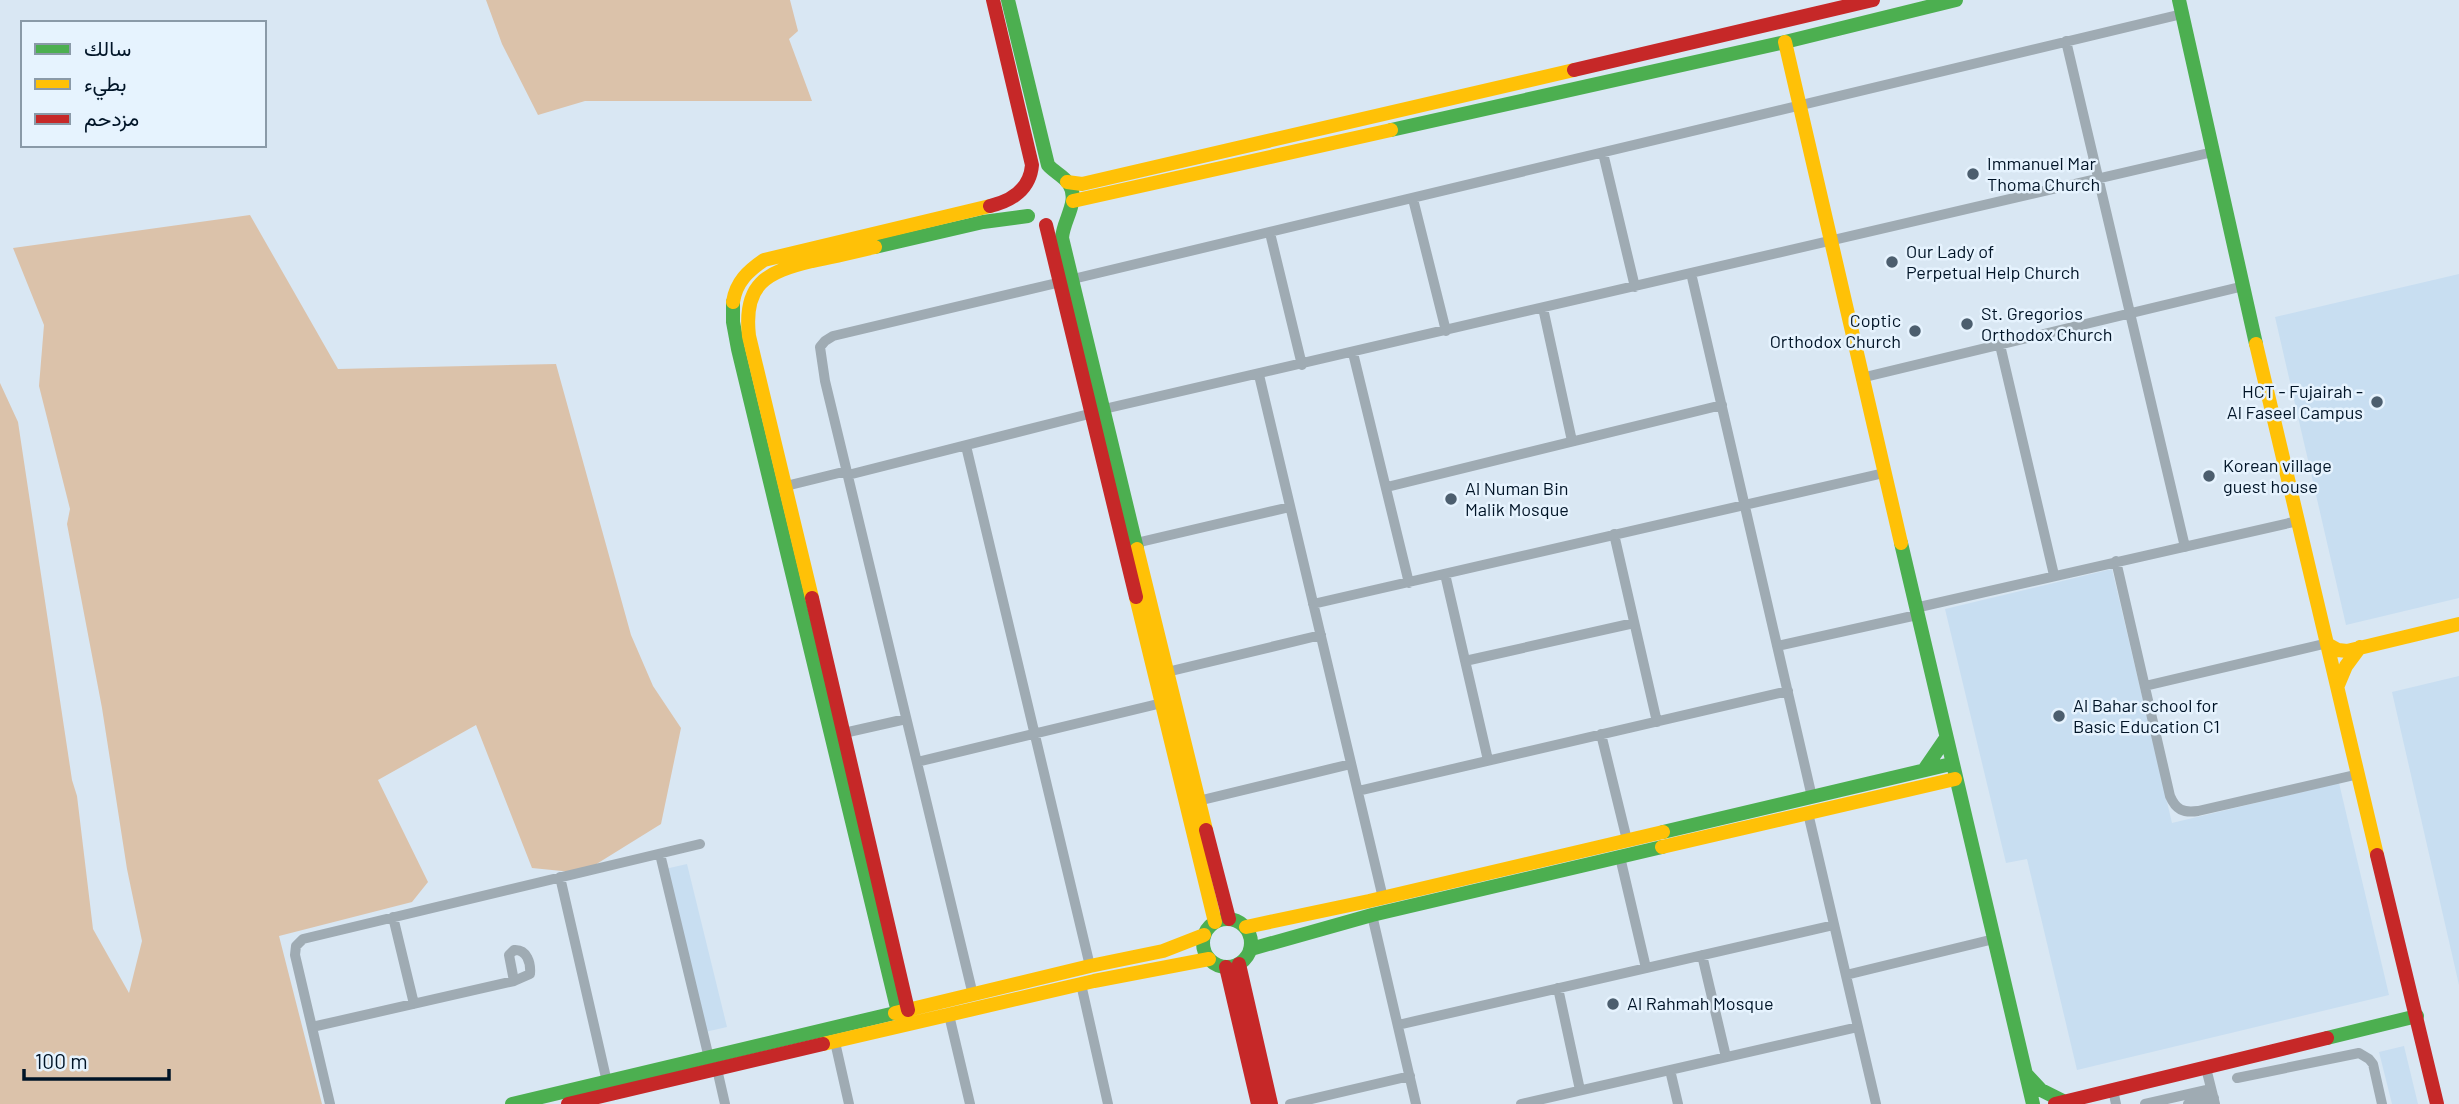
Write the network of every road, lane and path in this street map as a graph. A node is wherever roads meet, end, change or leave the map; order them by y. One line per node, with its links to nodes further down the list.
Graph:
1 (993, 0): 17 (street)
2 (1007, 0): 15 (street)
3 (1873, 0): 6 (street)
4 (1956, 0): 8 (street)
5 (2181, 7): 7 (street); 13 (street)
6 (1702, 40): 9 (street); 10 (street)
7 (2067, 41): 12 (street); 16 (street)
8 (1786, 42): 10 (street); 12 (street)
9 (1606, 61): 11 (street); 18 (street)
10 (1654, 71): 11 (street)
11 (1559, 92): 20 (street)
12 (1800, 107): 14 (street); 25 (street)
13 (2213, 152): 16 (street); 28 (street)
14 (1603, 153): 19 (street); 29 (street)
15 (1055, 174): 17 (street); 18 (street)
16 (2098, 180): 25 (street); 31 (street)
17 (1026, 183): 21 (street); 100 (street)
18 (1067, 183): 20 (street)
19 (1413, 199): 24 (street); 32 (street)
20 (1073, 201): 22 (street)
21 (1028, 216): 23 (street); 44 (street)
22 (1064, 219): 23 (street); 27 (street)
23 (1046, 225): 27 (street)
24 (1270, 233): 27 (street); 35 (street)
25 (1830, 241): 26 (street); 37 (street)
26 (1691, 273): 29 (street); 38 (street)
27 (1067, 280): 39 (street); 42 (street)
28 (2244, 286): 31 (street); 48 (street)
29 (1634, 287): 30 (street)
30 (1543, 309): 32 (street); 40 (street)
31 (2130, 314): 33 (street); 51 (street)
32 (1446, 331): 34 (street)
33 (2000, 345): 37 (street); 54 (street)
34 (1353, 353): 35 (street); 45 (street)
35 (1302, 365): 36 (street)
36 (1259, 375): 39 (street); 47 (street)
37 (1861, 378): 43 (street)
38 (1722, 405): 40 (street); 46 (street)
39 (1098, 411): 41 (street); 50 (street); 69 (street)
40 (1572, 441): 45 (street)
41 (966, 446): 42 (street); 72 (street)
42 (847, 473): 44 (street); 70 (street)
43 (1884, 473): 46 (street); 57 (street)
44 (786, 486): 73 (street)
45 (1387, 487): 55 (street)
46 (1745, 504): 49 (street); 62 (street)
47 (1290, 507): 50 (street); 56 (street)
48 (2298, 522): 51 (street); 61 (street)
49 (1614, 534): 53 (street); 58 (street)
50 (1136, 543): 65 (street)
51 (2185, 547): 52 (street)
52 (2116, 561): 54 (street); 67 (street)
53 (1445, 574): 55 (street); 64 (street)
54 (2054, 575): 57 (street)
55 (1409, 583): 56 (street)
56 (1313, 604): 60 (street)
57 (1916, 611): 62 (street); 75 (street)
58 (1634, 623): 64 (street); 71 (street)
59 (2459, 624): 63 (street)
60 (1321, 635): 65 (street); 78 (street)
61 (2328, 644): 63 (street); 66 (street); 67 (street)
62 (1777, 646): 68 (street)
63 (2360, 648): 66 (street)
64 (1465, 661): 76 (street)
65 (1167, 672): 84 (street)
66 (2338, 685): 80 (street)
67 (2145, 686): 80 (street)
68 (1788, 691): 71 (street); 83 (street)
69 (1161, 702): 72 (street); 95 (street)
70 (906, 719): 73 (street); 77 (street)
71 (1657, 722): 74 (street)
72 (1035, 732): 77 (street); 105 (street)
73 (844, 733): 100 (street)
74 (1601, 734): 76 (street); 87 (street)
75 (1946, 738): 79 (street); 81 (street)
76 (1488, 760): 82 (street)
77 (917, 762): 111 (street)
78 (1351, 764): 82 (street); 84 (street)
79 (1953, 771): 81 (street); 85 (street)
80 (2359, 774): 115 (street)
81 (1926, 778): 83 (street); 85 (street); 86 (street)
82 (1358, 791): 92 (street)
83 (1812, 797): 87 (street)
84 (1198, 801): 95 (street)
85 (1962, 806): 99 (street)
86 (1808, 813): 90 (street); 96 (street)
87 (1627, 840): 92 (street)
88 (700, 844): 89 (street)
89 (660, 854): 91 (street); 123 (street)
90 (1620, 857): 93 (street); 106 (street)
91 (560, 877): 94 (street); 130 (street)
92 (1383, 898): 97 (street)
93 (1372, 915): 101 (street); 116 (street)
94 (393, 917): 112 (street); 117 (street)
95 (1222, 920): 97 (street); 98 (street)
96 (1834, 925): 102 (street); 107 (street)
97 (1246, 927): 101 (street)
98 (1204, 936): 103 (street); 105 (street)
99 (1994, 939): 107 (street); 126 (street)
100 (888, 948): 113 (street)
101 (1251, 949): 104 (street)
102 (1702, 956): 106 (street); 122 (street)
103 (1209, 959): 104 (street); 109 (street)
104 (1233, 966): 141 (street); 142 (street)
105 (1090, 967): 111 (street)
106 (1646, 968): 110 (street)
107 (1846, 975): 118 (street)
108 (514, 981): 112 (street)
109 (1081, 984): 114 (street); 140 (street)
110 (1558, 988): 116 (street); 129 (street)
111 (973, 995): 113 (street)
112 (414, 1004): 117 (street)
113 (903, 1011): 123 (street)
114 (949, 1015): 120 (street); 139 (street)
115 (2417, 1016): 119 (street); 153 (street)
116 (1398, 1025): 127 (street)
117 (312, 1027): 134 (street)
118 (1858, 1027): 122 (street); 147 (street)
119 (2342, 1035): 121 (street); 124 (street)
120 (835, 1042): 123 (street); 138 (street)
121 (2346, 1055): 128 (street); 152 (street)
122 (1726, 1057): 125 (street)
123 (713, 1064): 130 (street); 137 (street)
124 (2206, 1068): 131 (street); 132 (street)
125 (1670, 1070): 129 (street); 146 (street)
126 (2026, 1074): 133 (street); 148 (street); 149 (street)
127 (1410, 1076): 143 (street); 144 (street)
128 (2237, 1078)
129 (1580, 1090): 145 (street)
130 (614, 1093): 135 (street); 136 (street)
131 (2115, 1097): 133 (street)
132 (2213, 1097): 150 (street); 151 (street)
133 (2060, 1103)
134 (330, 1104)
135 (512, 1104)
136 (568, 1104)
137 (725, 1104)
138 (849, 1104)
139 (970, 1104)
140 (1108, 1104)
141 (1258, 1104)
142 (1271, 1104)
143 (1290, 1104)
144 (1416, 1104)
145 (1521, 1104)
146 (1678, 1104)
147 (1876, 1104)
148 (2020, 1104)
149 (2033, 1104)
150 (2145, 1104)
151 (2188, 1104)
152 (2382, 1104)
153 (2437, 1104)

